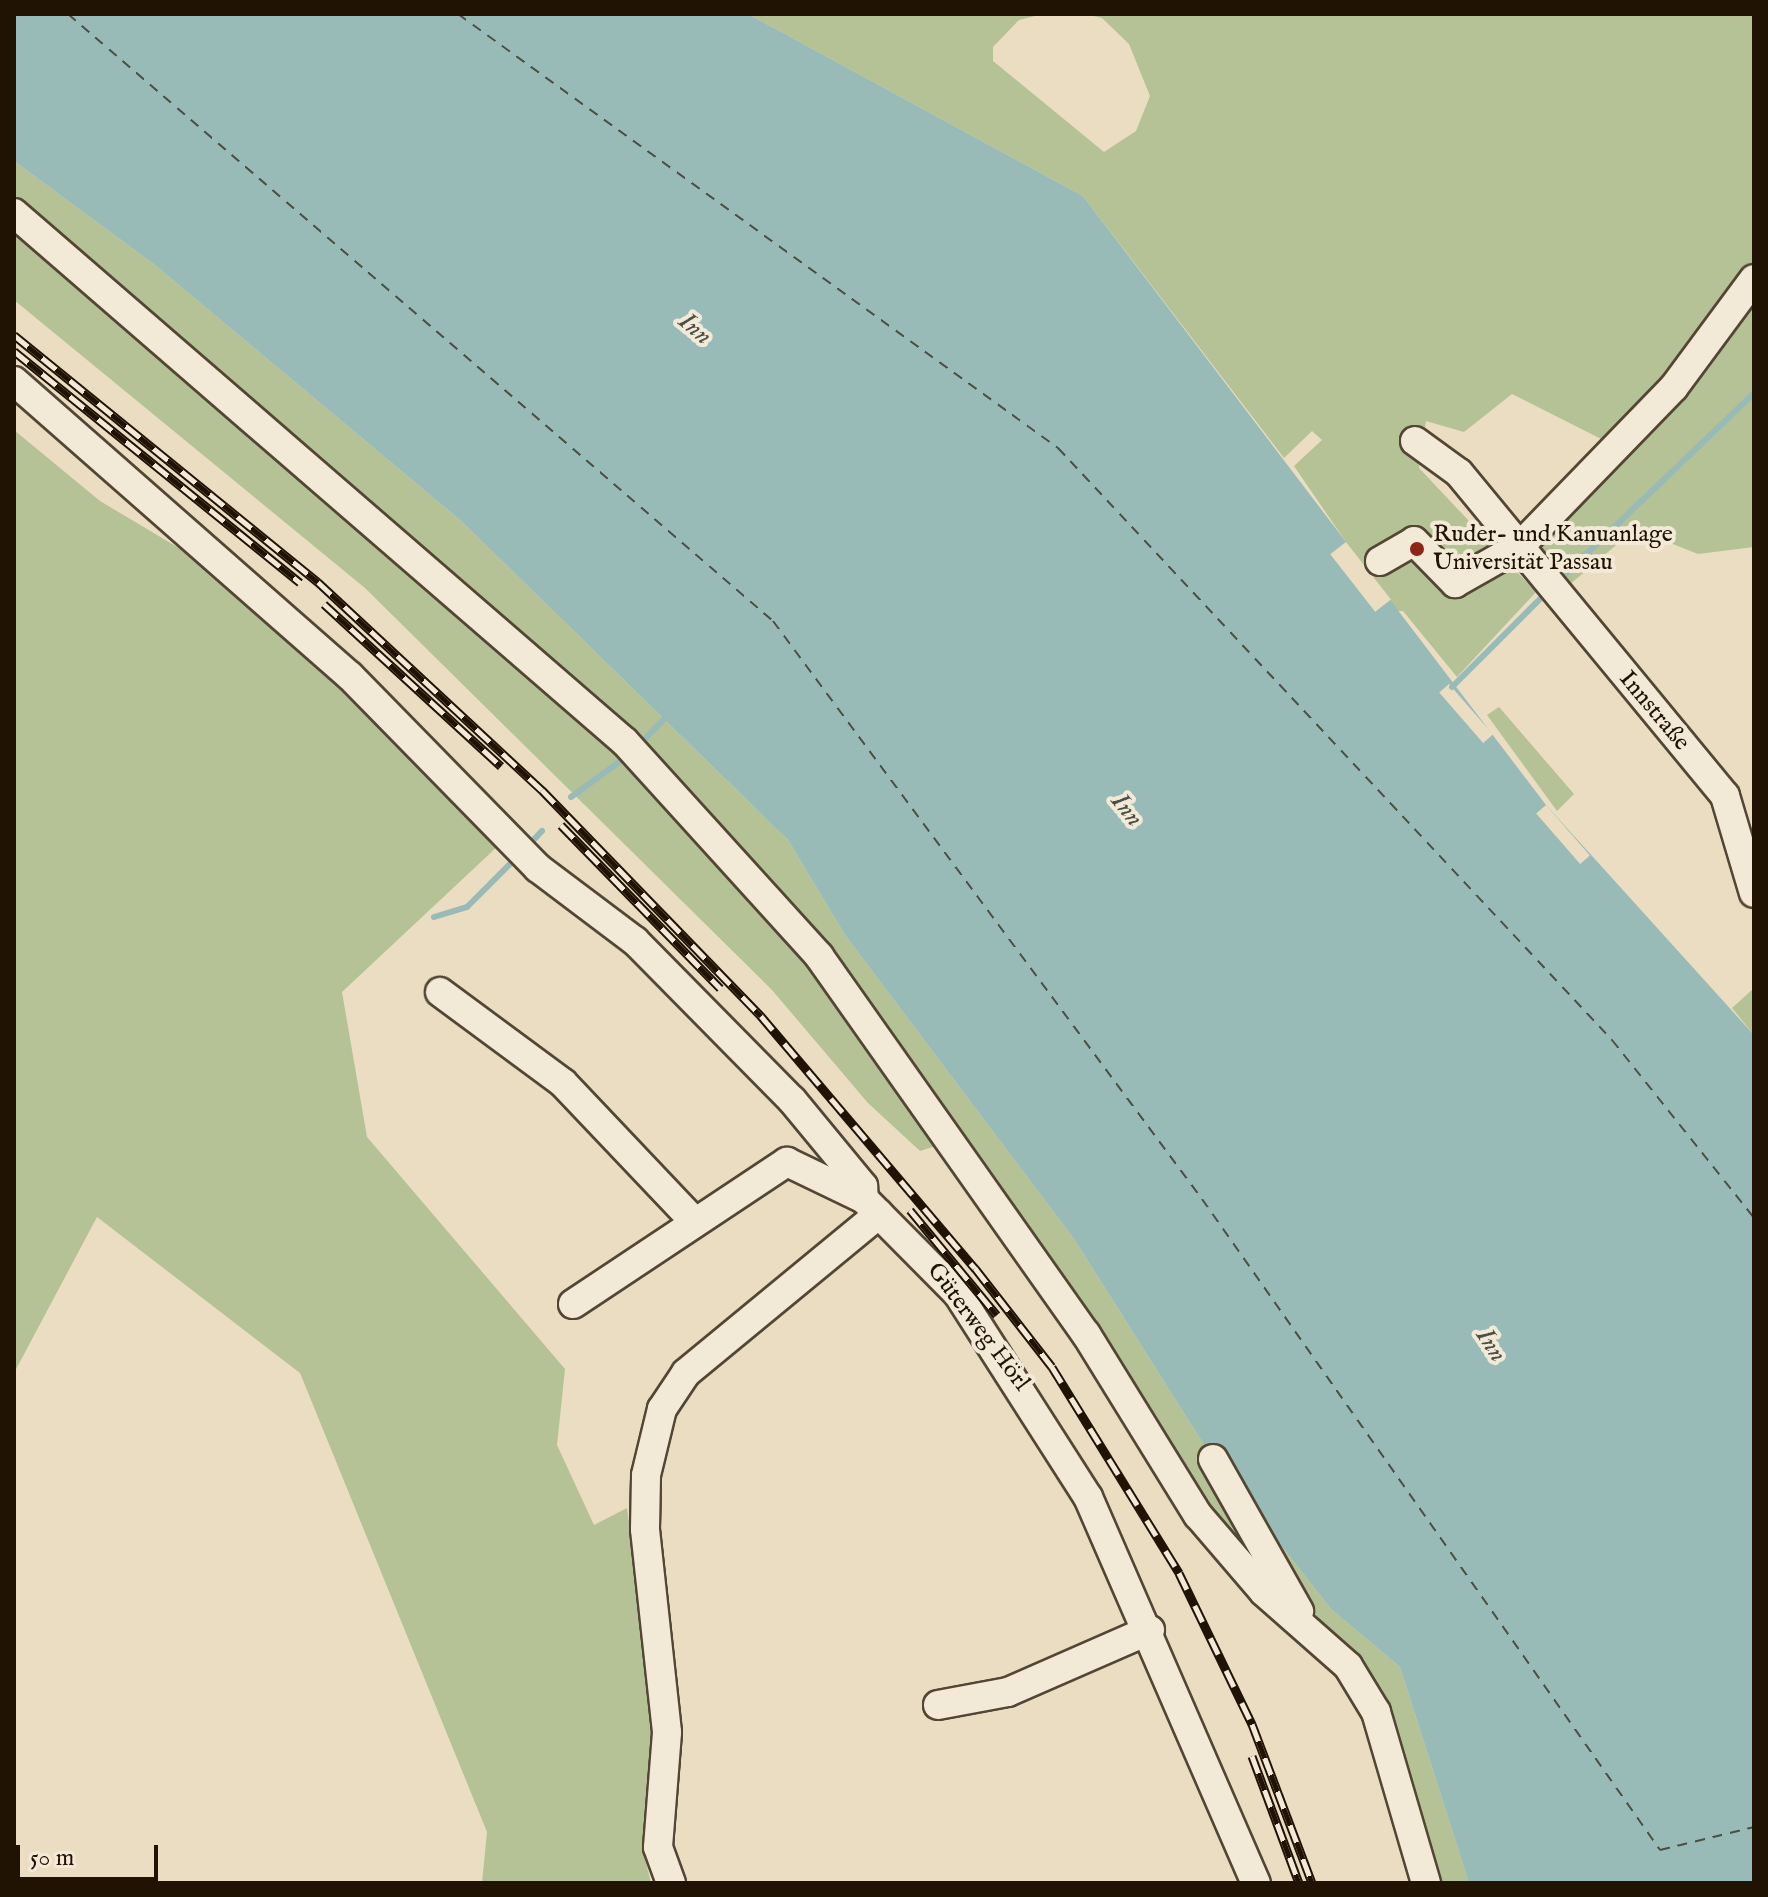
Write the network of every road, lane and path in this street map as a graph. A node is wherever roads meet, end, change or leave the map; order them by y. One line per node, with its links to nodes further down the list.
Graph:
1 (14, 213): 13 (street)
2 (1754, 279): 5 (street)
3 (14, 381): 9 (street, Güterweg Hörl)
4 (1415, 441): 5 (street, Innstraße)
5 (1520, 546): 6 (street); 7 (street, Innstraße)
6 (1380, 561)
7 (1754, 893)
8 (440, 992): 10 (street)
9 (872, 1206): 10 (street); 14 (street, Güterweg Hörl); 16 (street)
10 (695, 1222): 11 (street)
11 (573, 1304)
12 (1213, 1459): 13 (street)
13 (1308, 1625): 18 (street)
14 (1150, 1630): 15 (street); 17 (street, Güterweg Hörl)
15 (938, 1705)
16 (671, 1883)
17 (1256, 1883)
18 (1426, 1883)

